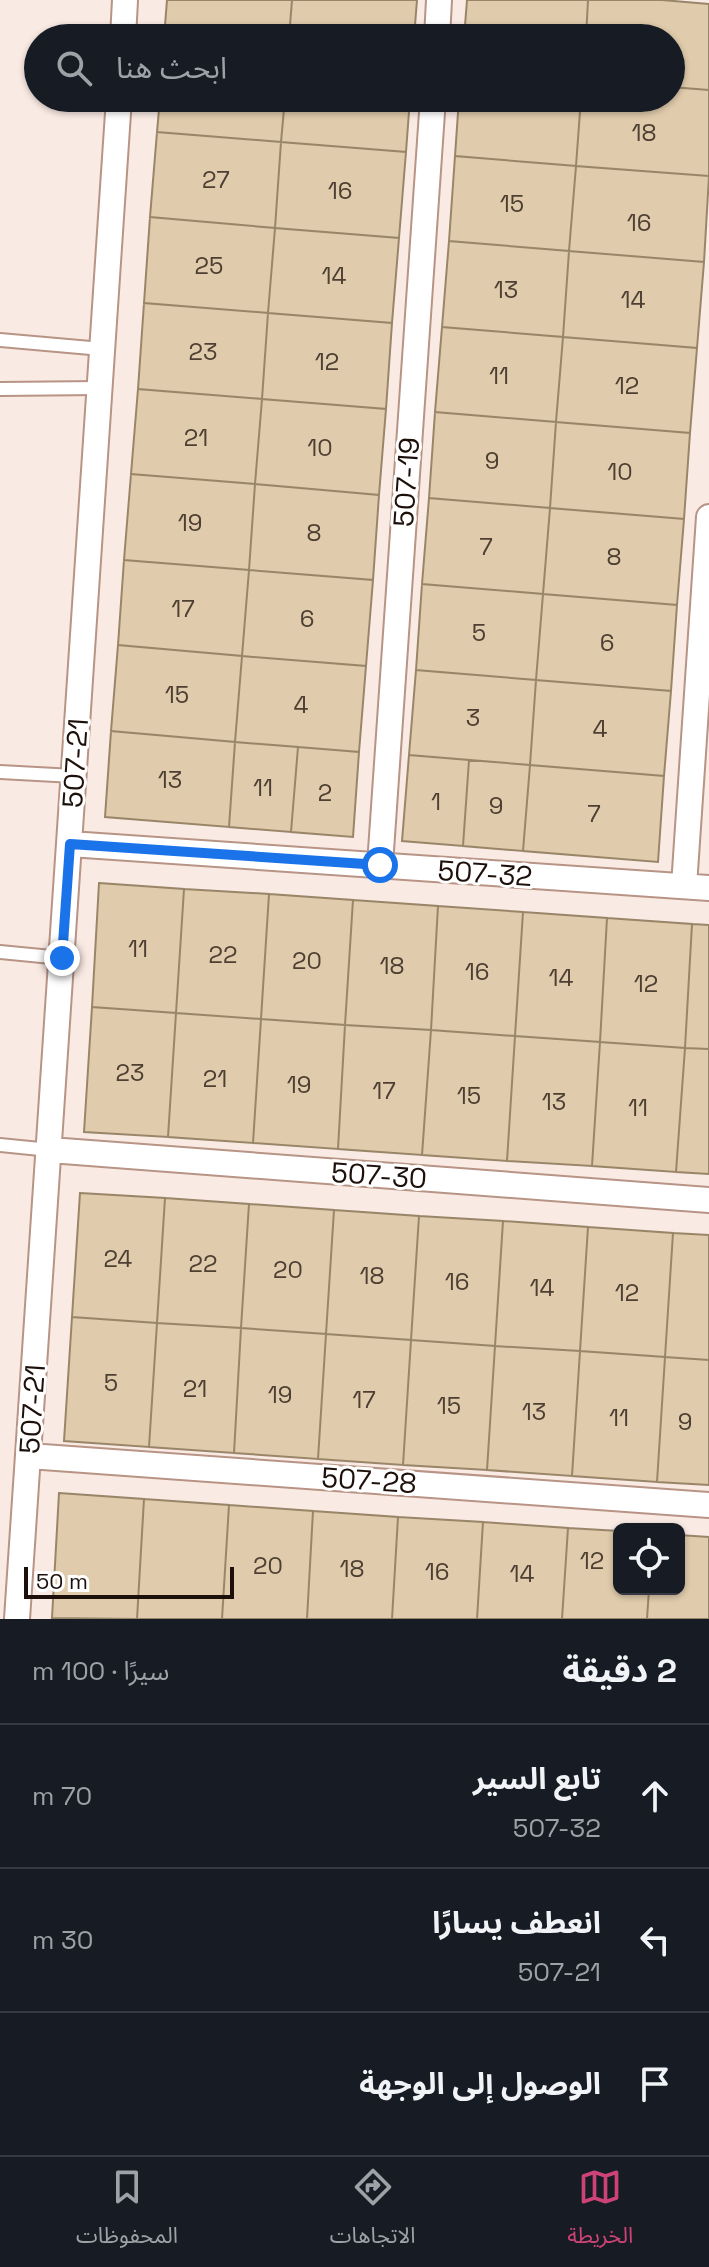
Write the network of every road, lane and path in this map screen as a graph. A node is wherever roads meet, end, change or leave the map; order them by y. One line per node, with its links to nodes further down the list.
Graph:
1 (125, 0): 3 (street)
2 (439, 0): 4 (street)
3 (124, 24)
4 (438, 24)
5 (118, 112): 8 (street, 507-21)
6 (432, 112): 15 (street, 507-19)
7 (0, 340): 8 (lane)
8 (102, 349): 9 (street, 507-21)
9 (99, 388): 10 (lane); 13 (street, 507-21)
10 (0, 389)
11 (709, 517): 16 (street)
12 (0, 772): 13 (lane)
13 (74, 776): 14 (street, 507-21)
14 (70, 844): 15 (street, 507-32); 19 (street, 507-21)
15 (380, 865): 16 (street, 507-32)
16 (684, 886): 17 (street, 507-32)
17 (709, 888)
18 (0, 952): 19 (lane)
19 (62, 958): 21 (street, 507-21)
20 (0, 1145): 21 (lane)
21 (50, 1150): 22 (street, 507-30); 23 (street, 507-21)
22 (709, 1200)
23 (29, 1456): 24 (street, 507-28); 25 (street, 507-21)
24 (709, 1505)
25 (17, 1619)

